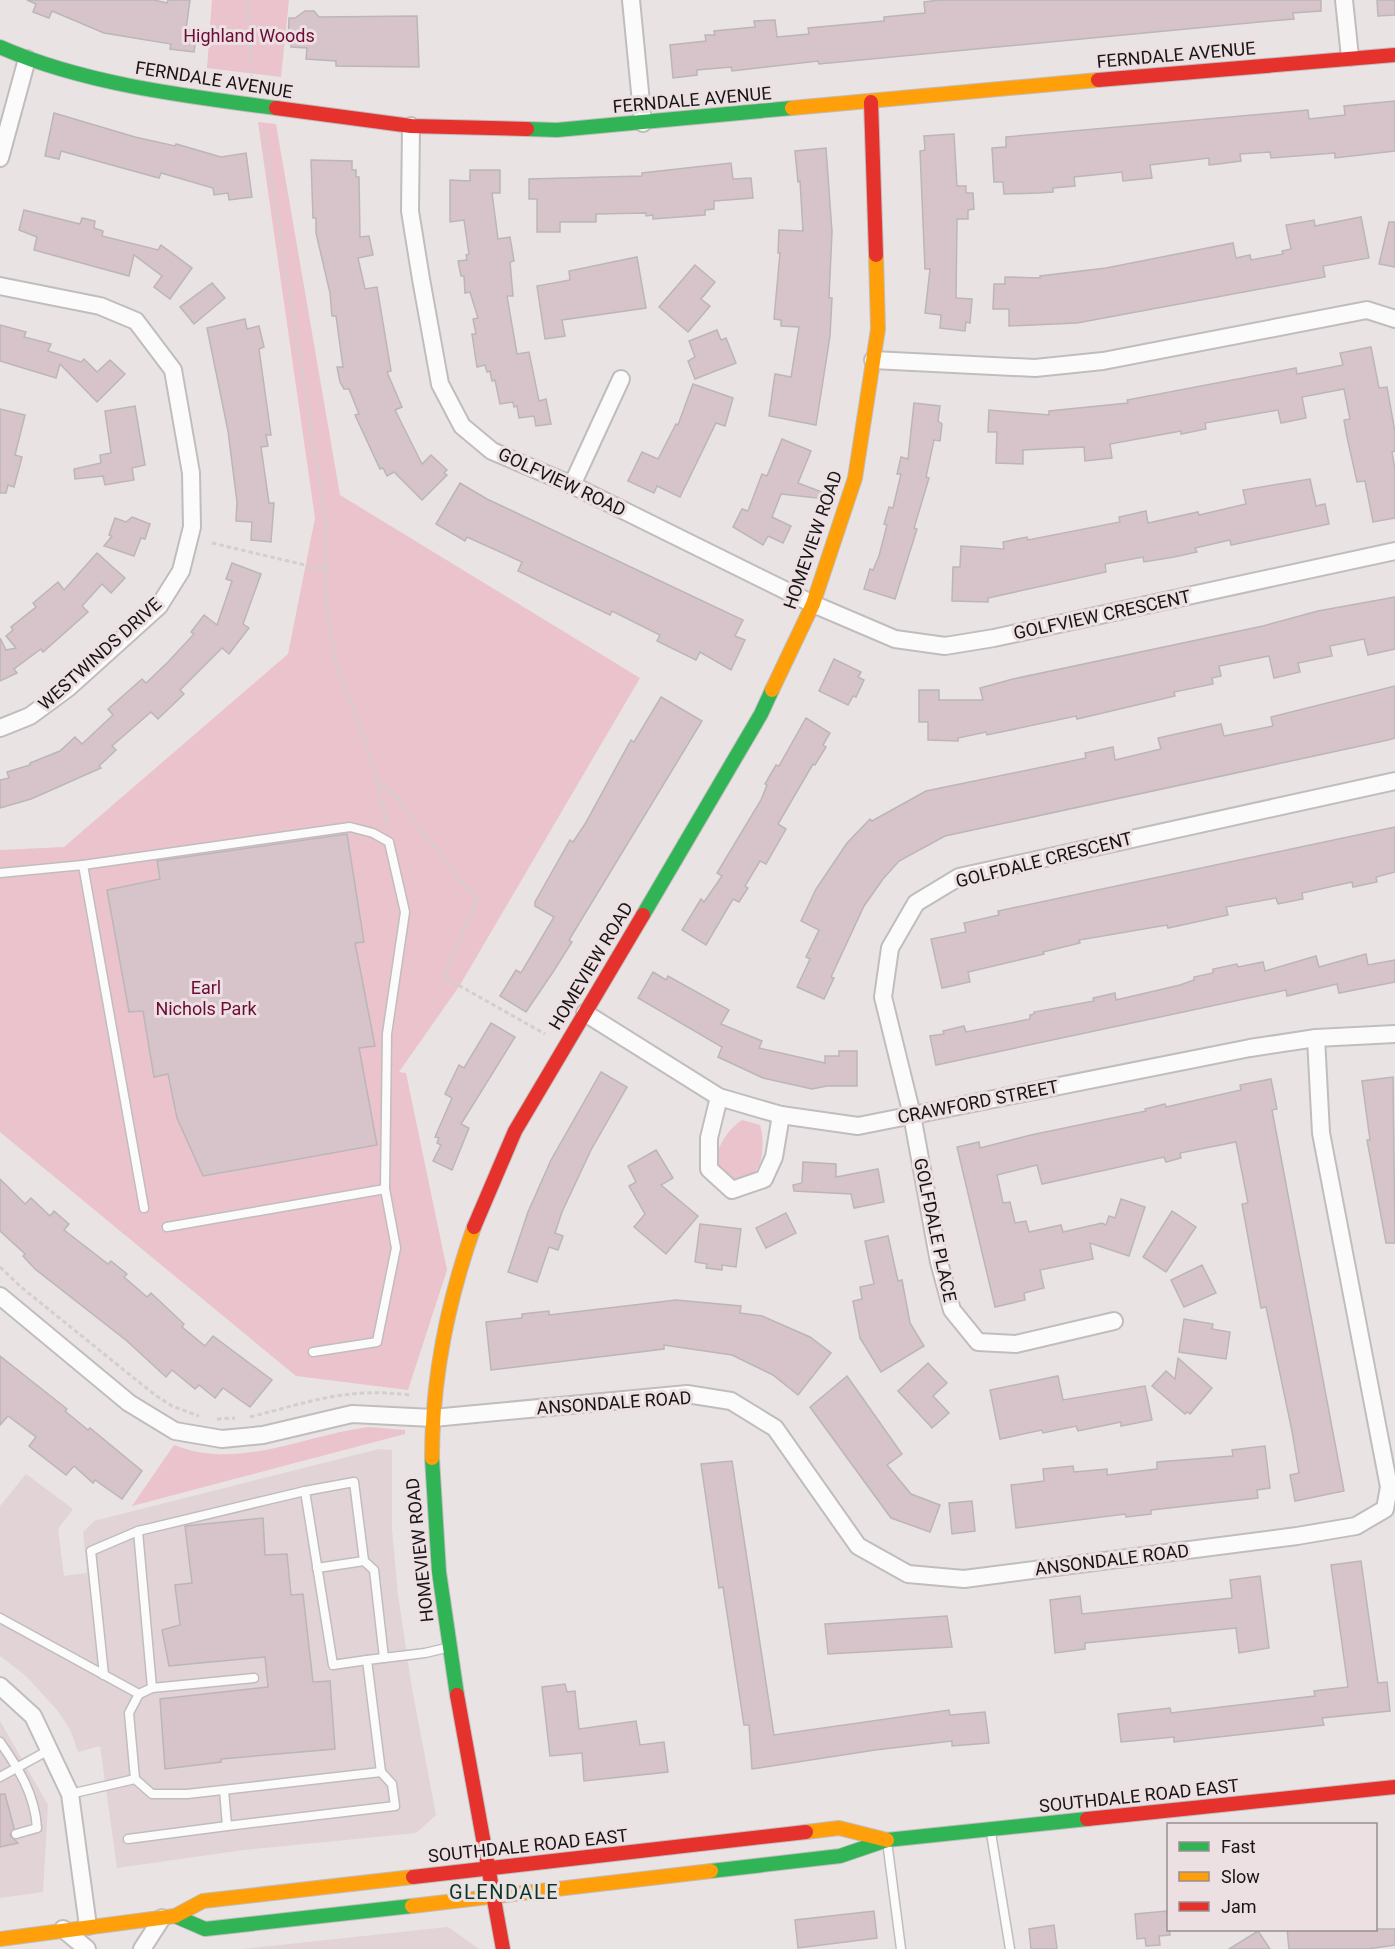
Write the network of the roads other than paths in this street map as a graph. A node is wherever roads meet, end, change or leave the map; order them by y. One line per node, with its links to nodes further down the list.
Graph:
1 (631, 0): 8 (street)
2 (1344, 0): 5 (street)
3 (0, 47): 6 (street, FERNDALE AVENUE)
4 (1395, 55): 5 (street, FERNDALE AVENUE)
5 (1350, 57): 7 (street, FERNDALE AVENUE)
6 (27, 59): 9 (street, FERNDALE AVENUE); 10 (street)
7 (871, 102): 8 (street, FERNDALE AVENUE); 13 (street, HOMEVIEW ROAD)
8 (643, 123): 9 (street, FERNDALE AVENUE)
9 (411, 126): 15 (street, GOLFVIEW ROAD)
10 (0, 158)
11 (0, 286): 18 (street, WESTWINDS DRIVE)
12 (1395, 320): 13 (street)
13 (873, 360): 17 (street, HOMEVIEW ROAD)
14 (621, 380): 15 (street)
15 (572, 485): 17 (street, GOLFVIEW ROAD)
16 (1395, 550): 17 (street, GOLFVIEW CRESCENT)
17 (813, 604): 22 (street, HOMEVIEW ROAD)
18 (0, 728)
19 (1395, 781): 27 (street, GOLFDALE CRESCENT)
20 (83, 865): 21 (lane); 28 (lane); 29 (lane)
21 (0, 873)
22 (585, 1013): 25 (street, CRAWFORD STREET); 34 (street, HOMEVIEW ROAD)
23 (1395, 1034): 24 (street, CRAWFORD STREET)
24 (1316, 1038): 27 (street, CRAWFORD STREET); 36 (street, ANSONDALE ROAD)
25 (718, 1096): 26 (street, CRAWFORD STREET); 26 (street)
26 (781, 1116): 27 (street, CRAWFORD STREET)
27 (912, 1116): 32 (street, GOLFDALE PLACE)
28 (385, 1189): 30 (lane); 33 (lane)
29 (144, 1208)
30 (167, 1227)
31 (0, 1296): 34 (street, ANSONDALE ROAD)
32 (1114, 1321)
33 (313, 1352)
34 (433, 1418): 36 (street, ANSONDALE ROAD); 41 (street, HOMEVIEW ROAD)
35 (305, 1491): 37 (lane); 38 (lane); 39 (lane)
36 (1390, 1513)
37 (138, 1531): 44 (lane); 47 (lane)
38 (364, 1561): 39 (lane); 42 (lane)
39 (317, 1568): 43 (lane)
40 (0, 1618): 44 (lane)
41 (449, 1647): 42 (lane); 63 (street, HOMEVIEW ROAD)
42 (384, 1658): 43 (lane)
43 (367, 1660): 52 (lane)
44 (104, 1675): 48 (lane)
45 (254, 1678): 47 (lane)
46 (0, 1686): 50 (street)
47 (152, 1688): 48 (lane)
48 (139, 1694): 54 (lane)
49 (0, 1742): 51 (lane)
50 (49, 1750): 51 (lane); 57 (street)
51 (18, 1767): 53 (lane); 60 (lane)
52 (381, 1772): 56 (lane); 58 (lane)
53 (0, 1777)
54 (135, 1779): 56 (lane); 57 (lane)
55 (1395, 1787): 59 (street, SOUTHDALE ROAD EAST)
56 (224, 1790): 58 (lane)
57 (70, 1794): 66 (street)
58 (227, 1826): 61 (lane)
59 (991, 1829): 62 (street, SOUTHDALE ROAD EAST); 73 (lane)
60 (16, 1834)
61 (128, 1839)
62 (887, 1840): 63 (street, SOUTHDALE ROAD EAST); 64 (street, SOUTHDALE ROAD EAST); 72 (lane)
63 (489, 1868): 64 (street, HOMEVIEW ROAD); 65 (street, SOUTHDALE ROAD EAST)
64 (494, 1896): 65 (street, SOUTHDALE ROAD EAST); 71 (street, HOMEVIEW ROAD)
65 (169, 1917): 66 (street, SOUTHDALE ROAD EAST); 70 (street)
66 (88, 1926): 67 (street, SOUTHDALE ROAD EAST)
67 (63, 1929): 68 (street, SOUTHDALE ROAD EAST); 69 (street)
68 (0, 1938)
69 (87, 1949)
70 (142, 1949)
71 (503, 1949)
72 (901, 1949)
73 (1010, 1949)

